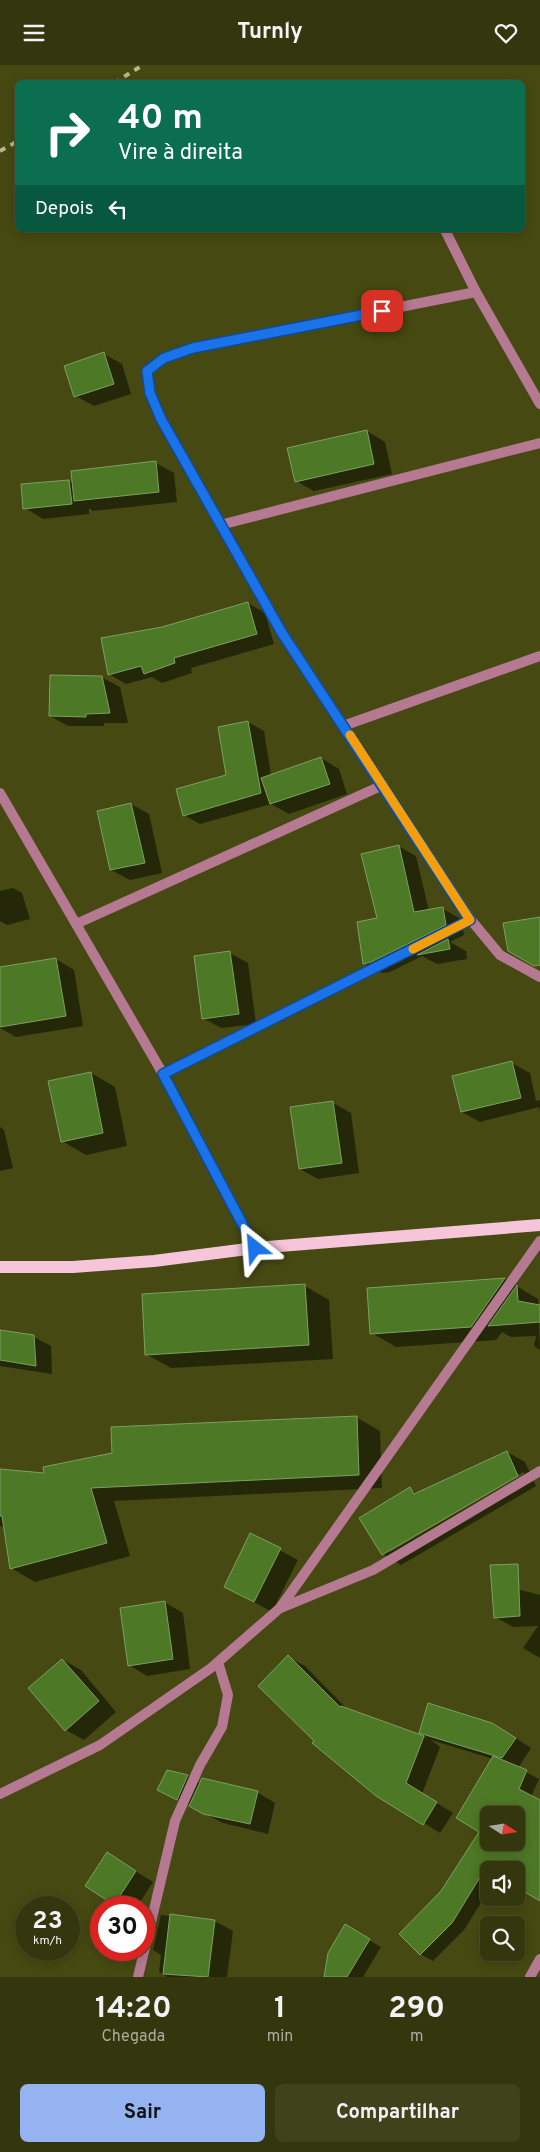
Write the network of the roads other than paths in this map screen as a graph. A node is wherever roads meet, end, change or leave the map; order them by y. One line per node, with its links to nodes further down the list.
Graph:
1 (446, 232): 2 (street)
2 (476, 292): 3 (street); 5 (street)
3 (540, 404)
4 (540, 443): 5 (street)
5 (220, 525): 7 (street)
6 (540, 656): 7 (street)
7 (343, 726): 8 (street)
8 (383, 785): 10 (street); 11 (street)
9 (0, 793): 11 (street)
10 (470, 920): 12 (street); 13 (street)
11 (76, 924): 13 (street)
12 (540, 977)
13 (163, 1074): 16 (street)
14 (540, 1225): 16 (main road)
15 (540, 1241): 19 (street)
16 (255, 1248): 17 (main road)
17 (0, 1267)
18 (540, 1471): 19 (street)
19 (280, 1609): 20 (street)
20 (218, 1662): 21 (street); 23 (street)
21 (0, 1794)
22 (540, 1959): 24 (street)
23 (138, 1977)
24 (530, 1977)

